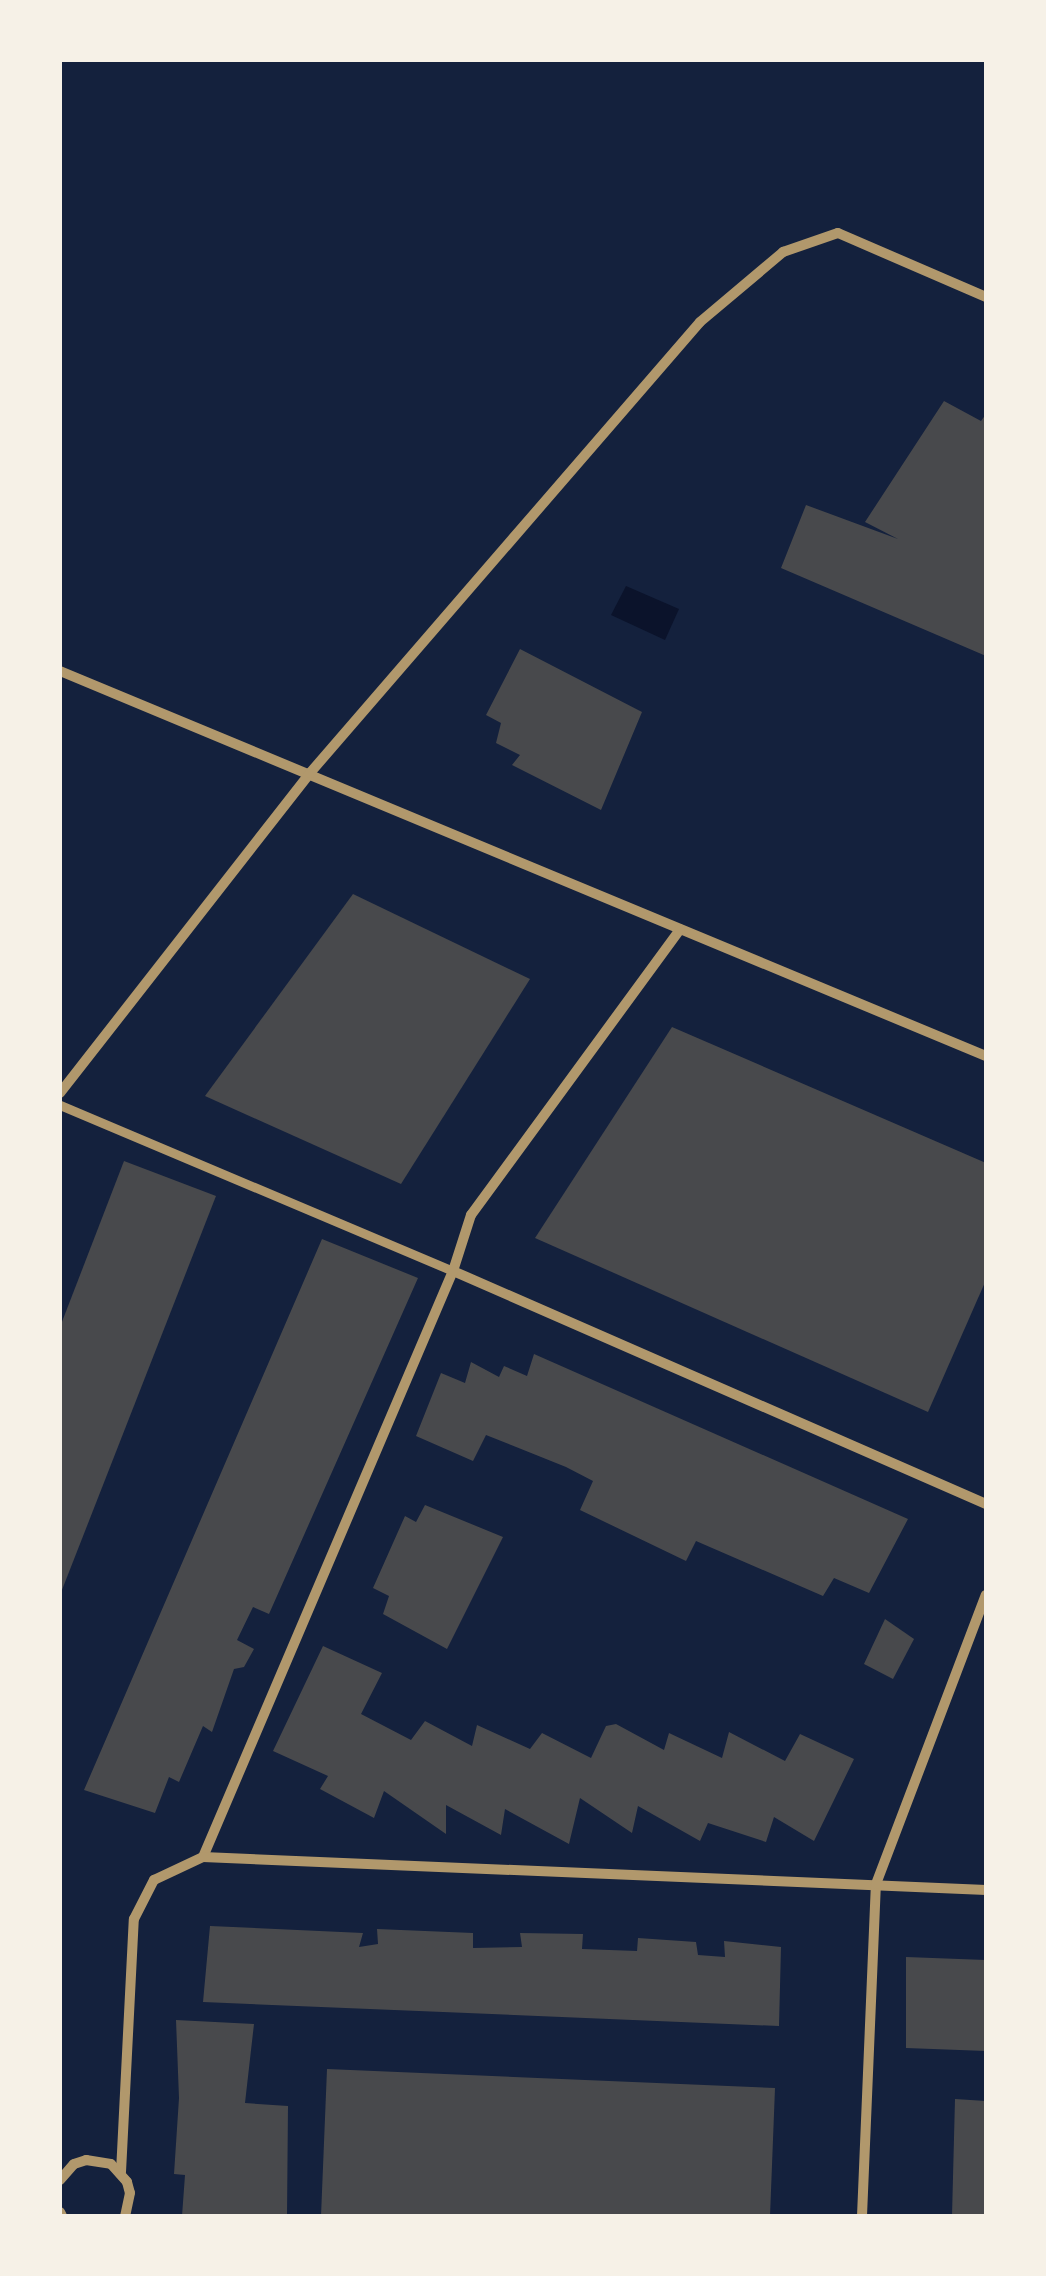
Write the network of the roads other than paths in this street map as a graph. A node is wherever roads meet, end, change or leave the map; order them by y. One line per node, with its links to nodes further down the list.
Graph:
1 (986, 298): 3 (street)
2 (60, 671): 3 (street)
3 (310, 773): 4 (street); 6 (street)
4 (680, 930): 5 (street); 8 (street)
5 (986, 1056)
6 (60, 1093)
7 (60, 1105): 8 (street)
8 (453, 1271): 9 (street); 11 (street)
9 (986, 1504)
10 (986, 1595): 12 (street)
11 (203, 1857): 12 (street); 14 (street)
12 (876, 1884): 13 (street); 17 (street)
13 (986, 1890)
14 (121, 2172): 15 (street); 16 (street)
15 (60, 2180)
16 (125, 2216)
17 (862, 2216)

